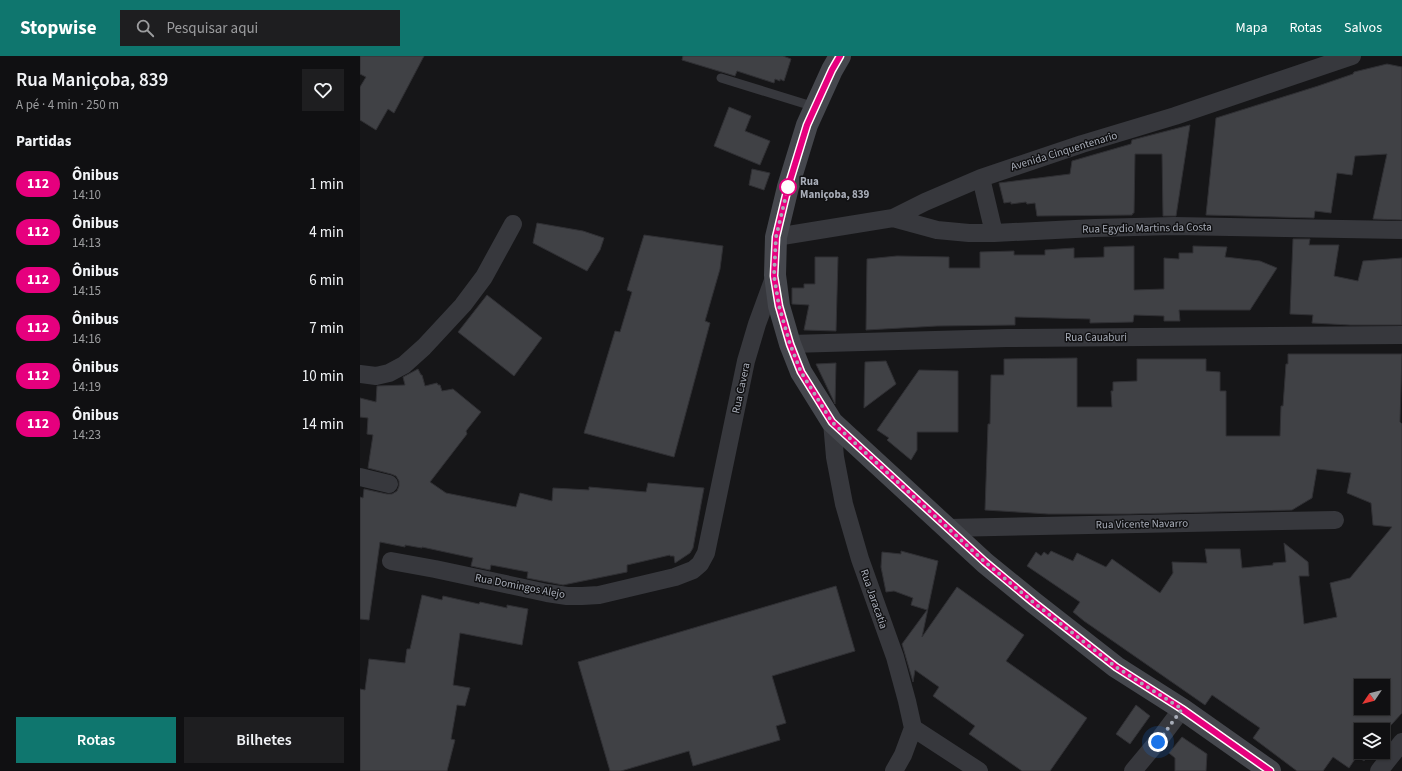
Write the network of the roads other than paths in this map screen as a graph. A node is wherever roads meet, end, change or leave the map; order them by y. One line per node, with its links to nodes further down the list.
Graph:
1 (840, 56): 4 (street)
2 (1352, 56): 5 (street, Avenida Cinquentenario)
3 (721, 78): 4 (lane)
4 (815, 107): 10 (street)
5 (981, 178): 6 (street, Avenida Cinquentenario); 9 (street)
6 (893, 218): 9 (street, Rua Egydio Martins da Costa); 10 (street, Avenida Cinquentenario)
7 (513, 224): 14 (street)
8 (1402, 230): 9 (street, Rua Egydio Martins da Costa)
9 (994, 233)
10 (776, 237): 11 (street)
11 (774, 276): 13 (street); 18 (street, Rua Cavera)
12 (1402, 335): 13 (street, Rua Cauaburi)
13 (790, 344): 15 (street)
14 (360, 374)
15 (832, 422): 20 (street); 23 (street, Rua Jaracatia)
16 (360, 477): 17 (street)
17 (389, 484)
18 (717, 503): 21 (street, Rua Domingos Alejo)
19 (1335, 520): 20 (street, Rua Vicente Navarro)
20 (948, 528): 22 (street)
21 (391, 562)
22 (1182, 709): 27 (street); 28 (street)
23 (913, 728): 25 (street); 26 (street)
24 (1402, 742): 29 (street)
25 (894, 771)
26 (979, 771)
27 (1133, 771)
28 (1270, 771)
29 (1379, 771)

